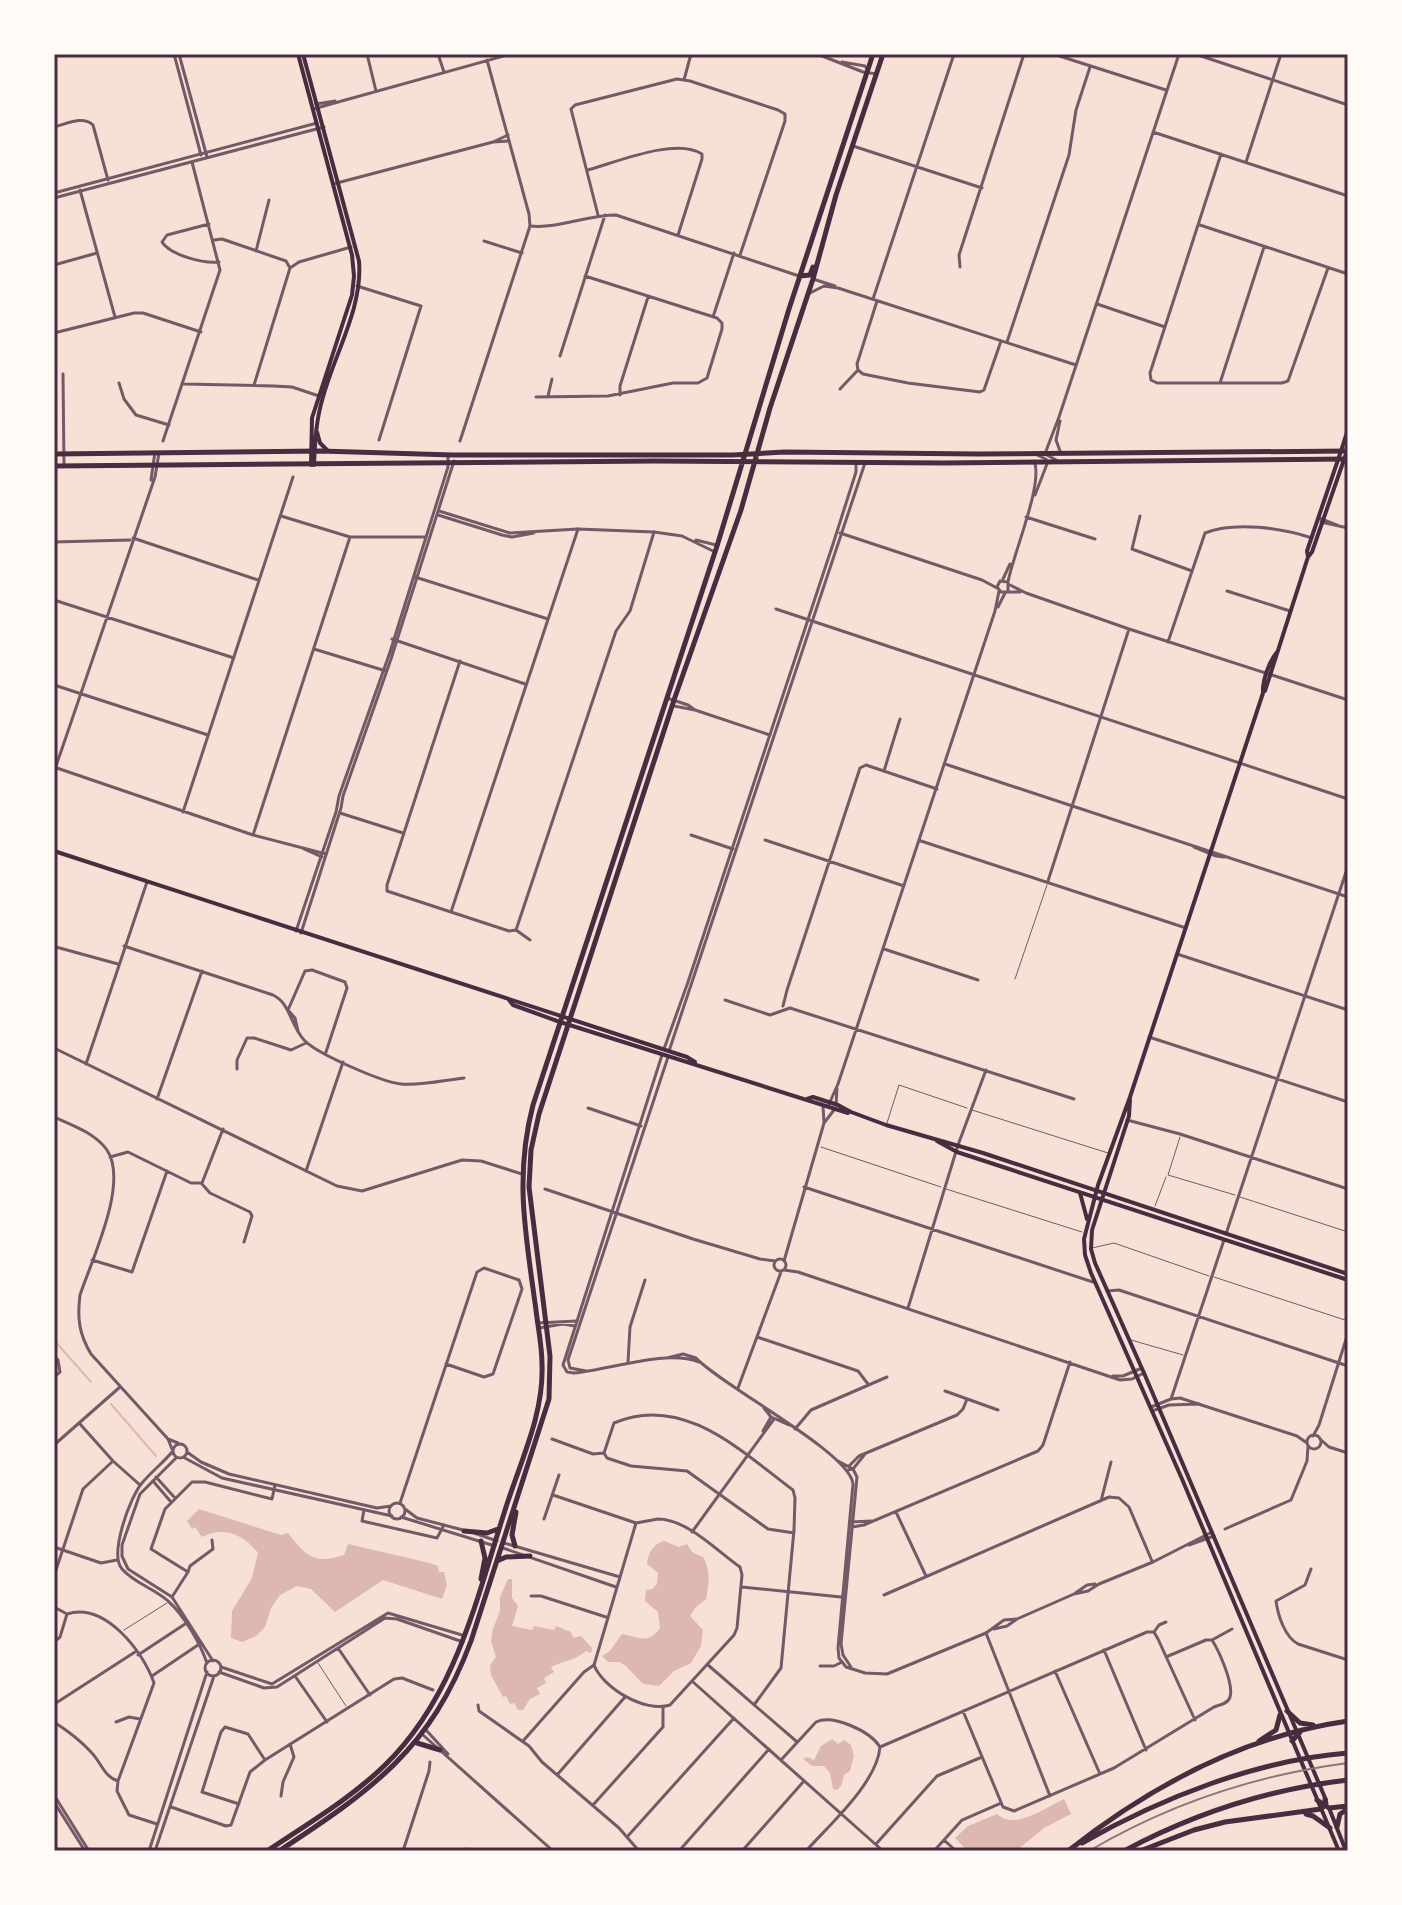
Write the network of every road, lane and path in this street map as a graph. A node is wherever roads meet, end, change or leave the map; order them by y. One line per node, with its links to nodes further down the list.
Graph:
1 (176, 54): 37 (street)
2 (300, 54): 27 (main road)
3 (367, 54): 25 (street)
4 (438, 54): 20 (street)
5 (509, 54): 17 (street)
6 (691, 54): 22 (street)
7 (817, 54): 19 (street)
8 (873, 54): 19 (highway)
9 (883, 54): 21 (highway)
10 (954, 54): 40 (street)
11 (1024, 54): 44 (street)
12 (1053, 54): 16 (street)
13 (1179, 54): 24 (street)
14 (1195, 54): 23 (street)
15 (1281, 54): 23 (street)
16 (1059, 55): 18 (street)
17 (487, 60): 20 (street); 32 (street)
18 (1090, 67): 24 (street); 89 (street)
19 (868, 71): 21 (street); 74 (highway)
20 (444, 72): 25 (street)
21 (877, 74): 35 (highway)
22 (684, 80): 41 (street); 64 (street)
23 (1273, 80): 26 (street); 39 (street)
24 (1166, 90): 31 (street)
25 (376, 91): 27 (street)
26 (1348, 105)
27 (315, 106): 28 (main road); 29 (main road)
28 (323, 125): 29 (street); 43 (main road)
29 (316, 126): 37 (street); 43 (main road)
30 (54, 127): 42 (street)
31 (1153, 132): 36 (street); 82 (street)
32 (508, 135): 33 (street); 34 (street)
33 (510, 141): 34 (street); 53 (street)
34 (493, 142): 43 (street)
35 (853, 146): 40 (street); 58 (highway)
36 (1221, 154): 39 (street); 52 (street)
37 (204, 156): 38 (street)
38 (191, 159): 42 (street); 51 (street)
39 (1246, 162): 47 (street)
40 (917, 166): 44 (street); 80 (street)
41 (586, 171): 49 (street); 54 (street)
42 (108, 181): 45 (street)
43 (336, 183): 57 (main road)
44 (982, 188): 69 (street)
45 (80, 189): 46 (street); 61 (street)
46 (54, 196)
47 (1348, 196)
48 (269, 200): 60 (street)
49 (598, 215): 50 (street); 53 (street)
50 (605, 215): 54 (street); 73 (street)
51 (209, 224): 55 (street); 66 (street)
52 (1199, 225): 59 (street); 85 (street)
53 (530, 226): 62 (street)
54 (678, 235): 63 (street)
55 (213, 240): 60 (street); 66 (street)
56 (484, 241): 62 (street)
57 (352, 247): 70 (street); 76 (main road)
58 (822, 247): 74 (highway); 75 (highway)
59 (1264, 247): 71 (street); 96 (street)
60 (256, 251): 70 (street)
61 (97, 253): 68 (street); 83 (street)
62 (522, 253): 67 (street)
63 (734, 253): 64 (street); 84 (street)
64 (740, 255): 74 (street)
65 (510, 260): 67 (street)
66 (219, 262): 86 (street)
67 (519, 262): 111 (street)
68 (54, 265)
69 (960, 267)
70 (290, 268): 98 (street)
71 (1328, 268): 72 (street); 96 (street)
72 (1348, 274)
73 (585, 276): 79 (street); 90 (street)
74 (800, 276): 81 (highway)
75 (813, 279): 77 (street); 78 (highway); 81 (highway)
76 (356, 286): 101 (main road); 109 (street)
77 (838, 288): 78 (street); 80 (street)
78 (809, 295): 118 (highway)
79 (648, 297): 84 (street); 100 (street)
80 (875, 300): 88 (street); 92 (street)
81 (791, 304): 124 (highway)
82 (1097, 304): 85 (street); 91 (street)
83 (115, 317): 86 (street); 87 (street)
84 (713, 317): 100 (street)
85 (1166, 327): 96 (street)
86 (201, 332): 97 (street)
87 (54, 333)
88 (1001, 341): 89 (street); 92 (street)
89 (1007, 342): 91 (street)
90 (560, 356)
91 (1076, 365): 104 (street)
92 (858, 370): 99 (street)
93 (63, 374): 117 (street)
94 (552, 379): 102 (street)
95 (119, 383): 105 (street)
96 (1220, 383)
97 (184, 384): 98 (street); 105 (street)
98 (254, 385): 101 (street)
99 (840, 389)
100 (620, 395): 102 (street)
101 (321, 396): 106 (main road); 108 (main road)
102 (548, 396): 103 (street)
103 (536, 397)
104 (1059, 417): 120 (street); 121 (street)
105 (170, 425): 110 (street)
106 (316, 426): 114 (main road); 115 (main road)
107 (1348, 429): 112 (main road)
108 (311, 435): 113 (main road); 114 (main road)
109 (379, 440)
110 (163, 441)
111 (460, 441)
112 (1346, 450): 121 (highway); 125 (main road)
113 (296, 451): 114 (highway); 116 (highway)
114 (313, 451): 115 (highway); 134 (main road)
115 (328, 451): 123 (highway)
116 (157, 452): 117 (highway); 137 (street)
117 (64, 453): 122 (highway); 136 (street)
118 (757, 453): 119 (highway); 124 (highway); 132 (highway)
119 (1034, 453): 120 (highway); 127 (street)
120 (1046, 453): 121 (highway); 128 (street)
121 (1066, 453)
122 (54, 454)
123 (451, 454): 124 (highway); 130 (street)
124 (744, 454): 131 (highway)
125 (1343, 459): 128 (highway); 145 (main road)
126 (1034, 461): 127 (highway); 133 (highway); 139 (street)
127 (1047, 461): 128 (highway); 139 (street)
128 (1058, 461)
129 (856, 462): 132 (highway); 133 (highway); 149 (street)
130 (451, 463): 131 (highway); 134 (highway); 141 (street)
131 (742, 463): 132 (highway); 150 (highway)
132 (755, 463): 140 (highway)
133 (865, 463): 149 (street)
134 (313, 465): 137 (highway)
135 (54, 466): 136 (highway)
136 (64, 466): 137 (highway)
137 (155, 466): 153 (street)
138 (293, 477): 142 (street)
139 (1032, 498): 144 (street)
140 (741, 510): 150 (highway); 190 (highway)
141 (436, 512): 147 (street); 152 (street)
142 (281, 516): 151 (street); 161 (street)
143 (1140, 516): 159 (street)
144 (1026, 517): 154 (street); 158 (street)
145 (1321, 521): 146 (street); 155 (main road)
146 (1348, 528)
147 (578, 529): 148 (street); 174 (street)
148 (654, 532): 157 (street); 222 (street)
149 (839, 532): 162 (street); 175 (street)
150 (721, 534): 157 (highway)
151 (350, 537): 152 (street); 179 (street)
152 (427, 538): 160 (street)
153 (132, 539): 156 (street); 161 (street); 173 (street)
154 (1095, 539)
155 (1314, 539): 159 (street); 172 (main road)
156 (54, 542)
157 (716, 549): 189 (highway)
158 (1012, 561): 163 (street); 164 (street)
159 (1192, 571): 178 (street)
160 (414, 577): 174 (street); 177 (street)
161 (260, 580): 180 (street)
162 (982, 580): 163 (street); 165 (street)
163 (1001, 581): 164 (street); 165 (street)
164 (1009, 583): 167 (street); 168 (street)
165 (998, 589): 167 (street); 171 (street)
166 (1227, 591): 172 (street)
167 (1006, 592): 168 (street); 171 (street)
168 (1026, 593): 176 (street)
169 (54, 600): 173 (street)
170 (776, 609): 175 (street)
171 (995, 611): 184 (street)
172 (1290, 611): 183 (main road)
173 (106, 616): 180 (street); 187 (street)
174 (548, 619): 185 (street)
175 (810, 620): 184 (street); 194 (street)
176 (1129, 629): 178 (street); 191 (street)
177 (394, 640): 181 (street); 182 (street)
178 (1168, 642): 183 (street)
179 (314, 649): 182 (street); 205 (street)
180 (234, 658): 193 (street)
181 (460, 661): 185 (street); 204 (street)
182 (384, 671): 203 (street)
183 (1269, 674): 188 (street); 195 (main road)
184 (974, 675): 191 (street); 196 (street)
185 (525, 684): 220 (street)
186 (54, 685): 187 (street)
187 (81, 694): 193 (street); 197 (street)
188 (1348, 700)
189 (666, 701): 190 (street); 238 (highway)
190 (673, 703): 194 (street); 239 (highway)
191 (1101, 716): 195 (street); 201 (street)
192 (900, 719): 198 (street)
193 (208, 735): 202 (street)
194 (772, 736): 209 (street)
195 (1240, 763): 200 (street); 211 (main road)
196 (945, 764): 199 (street); 201 (street)
197 (55, 769): 202 (street)
198 (884, 771): 199 (street); 213 (street)
199 (937, 789): 208 (street)
200 (1348, 799)
201 (1072, 806): 211 (street); 216 (street)
202 (183, 812): 205 (street)
203 (338, 813): 204 (street); 212 (street)
204 (403, 833): 220 (street)
205 (253, 835): 212 (street)
206 (691, 835): 209 (street)
207 (765, 840): 213 (street)
208 (921, 841): 216 (street); 217 (street)
209 (735, 849): 245 (street)
210 (54, 851): 215 (main road)
211 (1211, 852): 218 (street); 221 (main road)
212 (324, 856): 223 (street)
213 (828, 862): 217 (street); 235 (street)
214 (1348, 866): 218 (street)
215 (147, 881): 223 (main road); 225 (street)
216 (1048, 882): 221 (street); 231 (lane)
217 (904, 886): 227 (street)
218 (1339, 894): 219 (street); 233 (street)
219 (1348, 897)
220 (451, 912): 222 (street)
221 (1186, 928): 228 (main road)
222 (516, 930): 224 (street)
223 (299, 932): 238 (main road)
224 (530, 940)
225 (124, 946): 229 (street); 230 (street)
226 (56, 947): 229 (street)
227 (884, 949): 232 (street); 240 (street)
228 (1177, 954): 233 (street); 241 (main road)
229 (119, 965): 247 (street)
230 (202, 971): 236 (street); 253 (street)
231 (1015, 979)
232 (978, 980)
233 (1305, 996): 237 (street); 251 (street)
234 (725, 1000): 235 (street)
235 (783, 1008): 240 (street)
236 (288, 1010): 242 (street); 244 (street)
237 (1348, 1010)
238 (561, 1018): 239 (main road); 280 (highway)
239 (568, 1021): 245 (main road); 319 (highway)
240 (857, 1028): 249 (street); 256 (street)
241 (1149, 1037): 251 (street); 252 (main road)
242 (306, 1042): 244 (street); 248 (street)
243 (54, 1048): 247 (street)
244 (326, 1053): 246 (street)
245 (666, 1053): 256 (main road); 264 (street)
246 (343, 1062): 250 (street); 279 (street)
247 (86, 1064): 253 (street)
248 (237, 1069)
249 (986, 1070): 254 (street); 258 (street)
250 (464, 1078)
251 (1278, 1079): 255 (street); 274 (street)
252 (1130, 1097): 259 (main road); 261 (main road)
253 (157, 1099): 265 (street)
254 (1074, 1099)
255 (1348, 1102)
256 (830, 1106): 262 (street); 262 (street); 263 (main road)
257 (588, 1108): 264 (street)
258 (970, 1109): 263 (lane); 268 (street); 271 (lane)
259 (1121, 1116): 261 (street); 271 (main road)
260 (54, 1117): 273 (street)
261 (1128, 1118): 266 (street); 272 (main road)
262 (824, 1123): 269 (street)
263 (886, 1125): 267 (main road)
264 (643, 1126): 292 (street)
265 (223, 1129): 279 (street); 283 (street)
266 (1180, 1134): 274 (street); 282 (lane)
267 (937, 1141): 268 (main road); 270 (main road)
268 (958, 1145): 270 (street); 275 (main road)
269 (817, 1146): 284 (street); 286 (lane)
270 (957, 1152): 276 (main road); 286 (street)
271 (1108, 1153): 272 (lane); 289 (main road)
272 (1115, 1155): 289 (main road)
273 (110, 1157): 278 (street); 301 (street)
274 (1252, 1158): 287 (street); 290 (street)
275 (1008, 1161): 276 (main road); 277 (main road)
276 (1006, 1168): 281 (main road)
277 (1029, 1168): 281 (main road); 289 (main road)
278 (167, 1171): 283 (street); 301 (street)
279 (306, 1171): 280 (street)
280 (522, 1174): 320 (highway)
281 (1027, 1175): 288 (main road)
282 (1168, 1175): 290 (lane); 291 (lane)
283 (202, 1183): 298 (street)
284 (804, 1187): 294 (street); 302 (street)
285 (545, 1189): 292 (street)
286 (945, 1189): 294 (street); 295 (lane)
287 (1348, 1189)
288 (1079, 1192): 289 (main road); 293 (main road)
289 (1098, 1195): 291 (main road); 293 (main road); 297 (main road); 299 (main road)
290 (1239, 1196): 296 (lane); 297 (street)
291 (1153, 1211): 297 (main road)
292 (615, 1212): 300 (street); 317 (street)
293 (1088, 1221): 295 (main road)
294 (934, 1229): 309 (street); 315 (street)
295 (1085, 1232): 306 (main road)
296 (1348, 1232)
297 (1225, 1237): 307 (main road); 308 (street); 311 (main road)
298 (244, 1242)
299 (1091, 1249): 308 (lane); 314 (main road)
300 (760, 1259): 302 (street); 303 (street)
301 (92, 1260): 338 (street)
302 (781, 1261): 303 (street); 304 (street); 305 (street)
303 (774, 1268): 304 (street); 313 (street)
304 (782, 1271): 305 (street); 313 (street)
305 (798, 1272): 315 (street)
306 (1091, 1273): 309 (street); 312 (main road)
307 (1348, 1274)
308 (1211, 1277): 316 (street); 318 (lane)
309 (1078, 1278): 312 (street)
310 (645, 1280): 330 (street)
311 (1348, 1280)
312 (1096, 1282): 333 (main road)
313 (774, 1284): 323 (street)
314 (1107, 1291): 316 (street); 324 (main road)
315 (908, 1308): 327 (street)
316 (1198, 1316): 326 (street); 328 (street)
317 (579, 1321): 319 (street); 321 (street)
318 (1348, 1321)
319 (546, 1325): 320 (street); 321 (street); 382 (highway)
320 (538, 1326): 394 (highway)
321 (577, 1327): 330 (street)
322 (1348, 1333): 328 (street)
323 (757, 1337): 337 (street); 339 (street)
324 (1130, 1340): 326 (lane); 332 (main road)
325 (54, 1356): 334 (street)
326 (1186, 1356): 336 (street)
327 (1070, 1362): 333 (street); 386 (street)
328 (1339, 1363): 331 (street); 350 (street)
329 (446, 1364): 329 (street); 381 (street)
330 (628, 1364): 339 (street)
331 (1348, 1366)
332 (1143, 1371): 333 (street); 345 (main road)
333 (1136, 1374): 346 (main road)
334 (54, 1377)
335 (887, 1377): 337 (street)
336 (1179, 1378): 341 (street); 343 (street)
337 (868, 1384): 351 (street)
338 (120, 1387): 349 (street); 355 (street)
339 (738, 1388): 348 (street)
340 (945, 1391): 342 (street)
341 (1180, 1398): 343 (street); 344 (street)
342 (967, 1399): 347 (street); 372 (street)
343 (1171, 1399): 345 (street)
344 (1203, 1405): 345 (street); 352 (street)
345 (1158, 1406): 346 (street); 399 (main road)
346 (1152, 1409): 400 (main road)
347 (998, 1410)
348 (773, 1416): 351 (street); 366 (street)
349 (80, 1424): 359 (street); 369 (street)
350 (1319, 1425): 353 (street); 354 (street)
351 (795, 1429): 372 (street)
352 (1297, 1436): 353 (street); 358 (street)
353 (1312, 1436): 354 (street); 358 (street)
354 (1320, 1438): 360 (street); 361 (street)
355 (168, 1439): 357 (street); 362 (street)
356 (552, 1439): 364 (street)
357 (178, 1443): 362 (street); 363 (street)
358 (1308, 1444): 361 (street); 370 (street)
359 (54, 1445)
360 (1329, 1447): 361 (street); 365 (street)
361 (1317, 1448): 370 (street)
362 (172, 1451): 368 (street); 375 (street)
363 (187, 1452): 367 (street); 376 (street)
364 (604, 1453): 366 (street); 377 (street)
365 (1348, 1453)
366 (746, 1455): 377 (street); 398 (street)
367 (183, 1457): 368 (street); 376 (street)
368 (176, 1458): 374 (street)
369 (113, 1461): 375 (street); 407 (street)
370 (1307, 1461): 395 (street)
371 (1111, 1462): 380 (street)
372 (849, 1468): 392 (street)
373 (559, 1475): 378 (street)
374 (154, 1479): 379 (street); 428 (street)
375 (140, 1485): 410 (street)
376 (275, 1487): 379 (street); 384 (street)
377 (719, 1493): 397 (street); 398 (street)
378 (553, 1495): 389 (street); 391 (street)
379 (173, 1500): 416 (street)
380 (1101, 1501): 412 (street); 419 (street)
381 (400, 1503): 383 (street); 385 (street)
382 (516, 1503): 404 (highway); 405 (highway)
383 (391, 1506): 384 (street); 387 (street)
384 (364, 1508): 387 (street); 393 (street)
385 (405, 1509): 388 (street); 390 (street)
386 (896, 1512): 392 (street); 419 (street)
387 (392, 1516): 388 (street)
388 (401, 1517): 390 (street)
389 (544, 1519)
390 (416, 1520): 393 (street)
391 (636, 1523): 397 (street); 420 (street)
392 (851, 1524): 427 (street)
393 (443, 1527): 396 (street); 402 (street)
394 (500, 1528): 396 (highway); 403 (highway)
395 (1225, 1529)
396 (464, 1531): 403 (street)
397 (692, 1532): 422 (street)
398 (794, 1533): 424 (street)
399 (1213, 1534): 400 (street); 471 (main road)
400 (1206, 1537): 412 (street); 472 (main road)
401 (212, 1540): 416 (street)
402 (481, 1541): 403 (street); 423 (highway)
403 (495, 1543): 404 (street); 423 (highway)
404 (503, 1545): 405 (street); 408 (street); 411 (highway)
405 (515, 1546): 409 (street)
406 (54, 1547): 407 (street)
407 (63, 1550): 410 (street); 418 (street)
408 (530, 1556): 411 (highway); 413 (street)
409 (560, 1558): 413 (street); 414 (street)
410 (117, 1560): 428 (street)
411 (497, 1561): 482 (highway)
412 (1153, 1562): 437 (street)
413 (557, 1566): 417 (street)
414 (586, 1567): 417 (street); 420 (street)
415 (1311, 1569): 446 (street)
416 (188, 1572): 428 (street)
417 (584, 1575): 421 (street)
418 (54, 1576)
419 (926, 1576): 425 (street)
420 (620, 1577): 421 (street)
421 (616, 1587): 431 (street)
422 (742, 1587): 424 (street); 452 (street)
423 (480, 1588): 438 (highway)
424 (787, 1592): 427 (street); 466 (street)
425 (884, 1595)
426 (531, 1596): 431 (street)
427 (844, 1597): 448 (street)
428 (171, 1599): 433 (street); 435 (lane); 447 (street)
429 (54, 1607): 430 (street)
430 (67, 1614): 435 (street); 440 (street)
431 (606, 1617): 451 (street)
432 (1166, 1622): 436 (street)
433 (185, 1624): 441 (street); 444 (street)
434 (1232, 1629): 439 (street)
435 (121, 1632): 444 (street)
436 (1154, 1632): 443 (street); 445 (street)
437 (986, 1633): 448 (street); 462 (street)
438 (464, 1639): 442 (street); 454 (street); 481 (highway)
439 (1212, 1640): 445 (street); 475 (street)
440 (54, 1642)
441 (198, 1644): 449 (street); 457 (street)
442 (338, 1648): 450 (street); 463 (street)
443 (1104, 1650): 455 (street); 493 (street)
444 (136, 1654): 457 (street); 468 (street)
445 (1166, 1657): 475 (street)
446 (1348, 1660)
447 (213, 1661): 449 (street); 454 (street)
448 (843, 1661): 453 (street)
449 (207, 1663): 456 (street)
450 (318, 1663): 459 (street); 469 (lane)
451 (594, 1665): 464 (street); 485 (street)
452 (708, 1665): 460 (street); 466 (street)
453 (820, 1666)
454 (220, 1670): 458 (street); 459 (street)
455 (1055, 1671): 462 (street); 501 (street)
456 (207, 1672): 458 (street); 518 (street)
457 (152, 1676): 474 (street)
458 (214, 1676): 513 (street)
459 (295, 1676): 479 (street)
460 (693, 1682): 467 (street); 473 (street)
461 (433, 1690): 463 (street)
462 (1009, 1691): 470 (street); 507 (street)
463 (370, 1695): 469 (street)
464 (625, 1697): 467 (street); 500 (street)
465 (478, 1705): 485 (street)
466 (754, 1705): 486 (street)
467 (663, 1707): 512 (street)
468 (54, 1708)
469 (347, 1708): 479 (street)
470 (963, 1711): 490 (street); 496 (street)
471 (1287, 1711): 480 (highway); 484 (main road)
472 (1280, 1715): 483 (main road); 487 (highway)
473 (734, 1718): 491 (street); 521 (street)
474 (140, 1719): 478 (street); 503 (street)
475 (1195, 1720): 493 (street)
476 (1348, 1721): 480 (highway)
477 (54, 1722): 503 (street)
478 (116, 1722)
479 (327, 1722): 489 (street)
480 (1320, 1726): 484 (highway)
481 (418, 1728): 482 (street); 523 (highway)
482 (424, 1733): 488 (highway); 492 (street); 495 (street)
483 (1288, 1733): 484 (highway); 487 (highway)
484 (1297, 1736): 508 (main road); 514 (main road)
485 (523, 1741): 500 (street)
486 (798, 1742): 490 (street); 498 (street)
487 (1258, 1742): 539 (highway)
488 (416, 1743): 492 (highway); 520 (highway)
489 (290, 1744): 497 (street); 506 (street)
490 (880, 1747): 516 (street)
491 (769, 1749): 498 (street); 533 (street)
492 (440, 1750): 495 (street)
493 (1146, 1750): 501 (street)
494 (1348, 1753): 539 (highway)
495 (449, 1756): 531 (street)
496 (982, 1757): 510 (street); 524 (street)
497 (265, 1760): 511 (street); 511 (street)
498 (781, 1760): 504 (street)
499 (430, 1762): 530 (street)
500 (557, 1775): 512 (street)
501 (1100, 1775): 507 (street)
502 (1348, 1780): 540 (highway)
503 (118, 1781): 518 (street)
504 (804, 1781): 516 (street); 534 (street)
505 (54, 1795): 525 (street)
506 (281, 1796)
507 (1050, 1796): 510 (street)
508 (1317, 1800): 514 (highway)
509 (54, 1802): 525 (street)
510 (1002, 1803): 522 (street)
511 (239, 1804): 513 (street)
512 (593, 1805): 521 (street)
513 (169, 1806): 527 (street)
514 (1325, 1807): 515 (highway); 517 (highway); 519 (main road)
515 (1348, 1808): 519 (highway)
516 (840, 1813): 524 (street); 535 (street)
517 (1297, 1813): 519 (highway); 541 (highway)
518 (157, 1824): 526 (street)
519 (1333, 1828): 542 (main road); 543 (main road)
520 (305, 1834): 523 (highway); 529 (highway)
521 (627, 1837): 532 (street)
522 (944, 1840): 537 (street); 538 (street)
523 (279, 1843): 528 (highway)
524 (876, 1844): 536 (street)
525 (87, 1851)
526 (149, 1851)
527 (155, 1851)
528 (267, 1851)
529 (279, 1851)
530 (403, 1851)
531 (553, 1851)
532 (639, 1851)
533 (679, 1851)
534 (742, 1851)
535 (807, 1851)
536 (883, 1851)
537 (934, 1851)
538 (956, 1851)
539 (1068, 1851)
540 (1124, 1851)
541 (1140, 1851)
542 (1339, 1851)
543 (1346, 1851)

